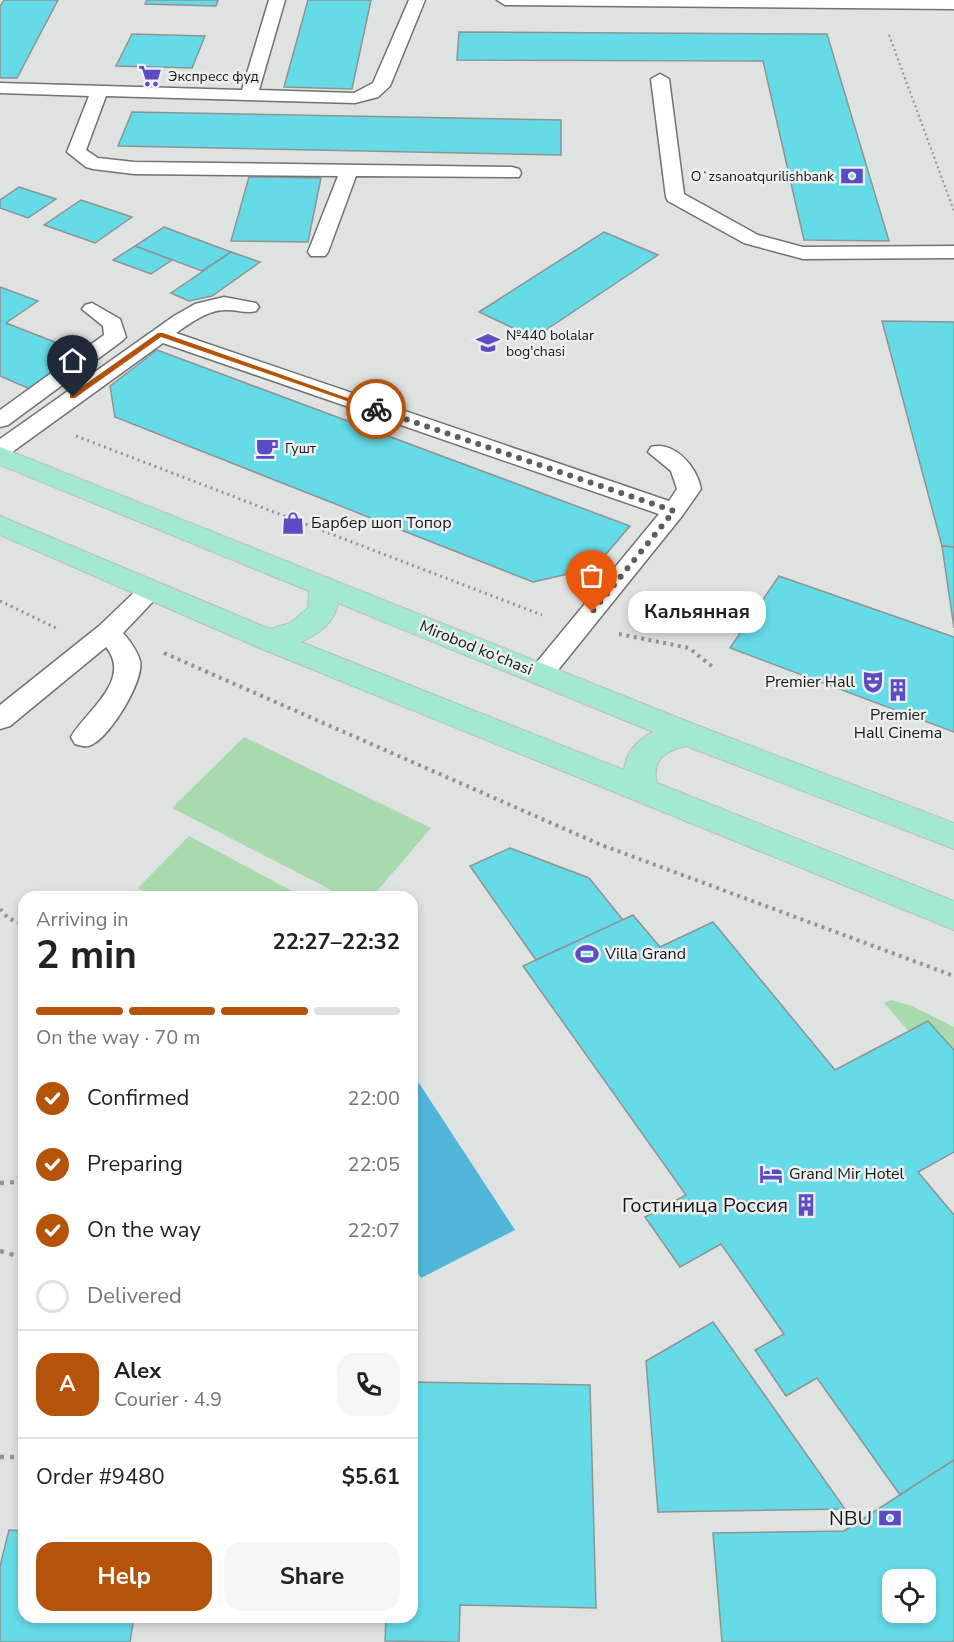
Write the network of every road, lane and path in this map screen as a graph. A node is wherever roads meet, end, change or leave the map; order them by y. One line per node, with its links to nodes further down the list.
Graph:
1 (277, 0): 10 (lane)
2 (417, 0): 10 (lane)
3 (505, 0): 4 (lane)
4 (603, 1): 5 (lane)
5 (878, 4): 6 (lane); 13 (path)
6 (954, 4)
7 (660, 79): 15 (lane)
8 (0, 88): 9 (lane)
9 (100, 90): 10 (lane); 11 (lane)
10 (249, 95)
11 (349, 171): 12 (lane); 14 (lane)
12 (512, 173)
13 (954, 211)
14 (318, 252)
15 (954, 252)
16 (249, 307): 18 (lane)
17 (92, 309): 19 (lane)
18 (160, 334): 20 (lane); 24 (lane)
19 (0, 420)
20 (38, 422): 21 (lane); 29 (path)
21 (0, 450)
22 (659, 452): 24 (lane)
23 (0, 455): 26 (main road, Mirobod ko'chasi)
24 (674, 511): 29 (lane)
25 (0, 525): 27 (main road)
26 (323, 585): 32 (main road); 34 (main road, Mirobod ko'chasi)
27 (151, 591): 31 (lane); 32 (main road)
28 (0, 602): 30 (path)
29 (578, 629): 33 (path); 34 (lane)
30 (61, 630)
31 (108, 632): 35 (lane); 37 (lane); 45 (path)
32 (268, 640): 38 (main road)
33 (714, 668)
34 (541, 674): 36 (main road, Mirobod ko'chasi)
35 (0, 719)
36 (688, 734): 38 (main road); 39 (main road, Mirobod ko'chasi)
37 (85, 737)
38 (643, 792): 41 (main road)
39 (954, 836)
40 (0, 909): 42 (path)
41 (950, 916)
42 (8, 918): 43 (path); 44 (path)
43 (0, 921)
44 (18, 922)
45 (954, 976)
46 (18, 1180): 47 (path)
47 (0, 1183)
48 (0, 1251): 49 (path)
49 (18, 1256)
50 (0, 1457): 51 (path)
51 (18, 1457)

